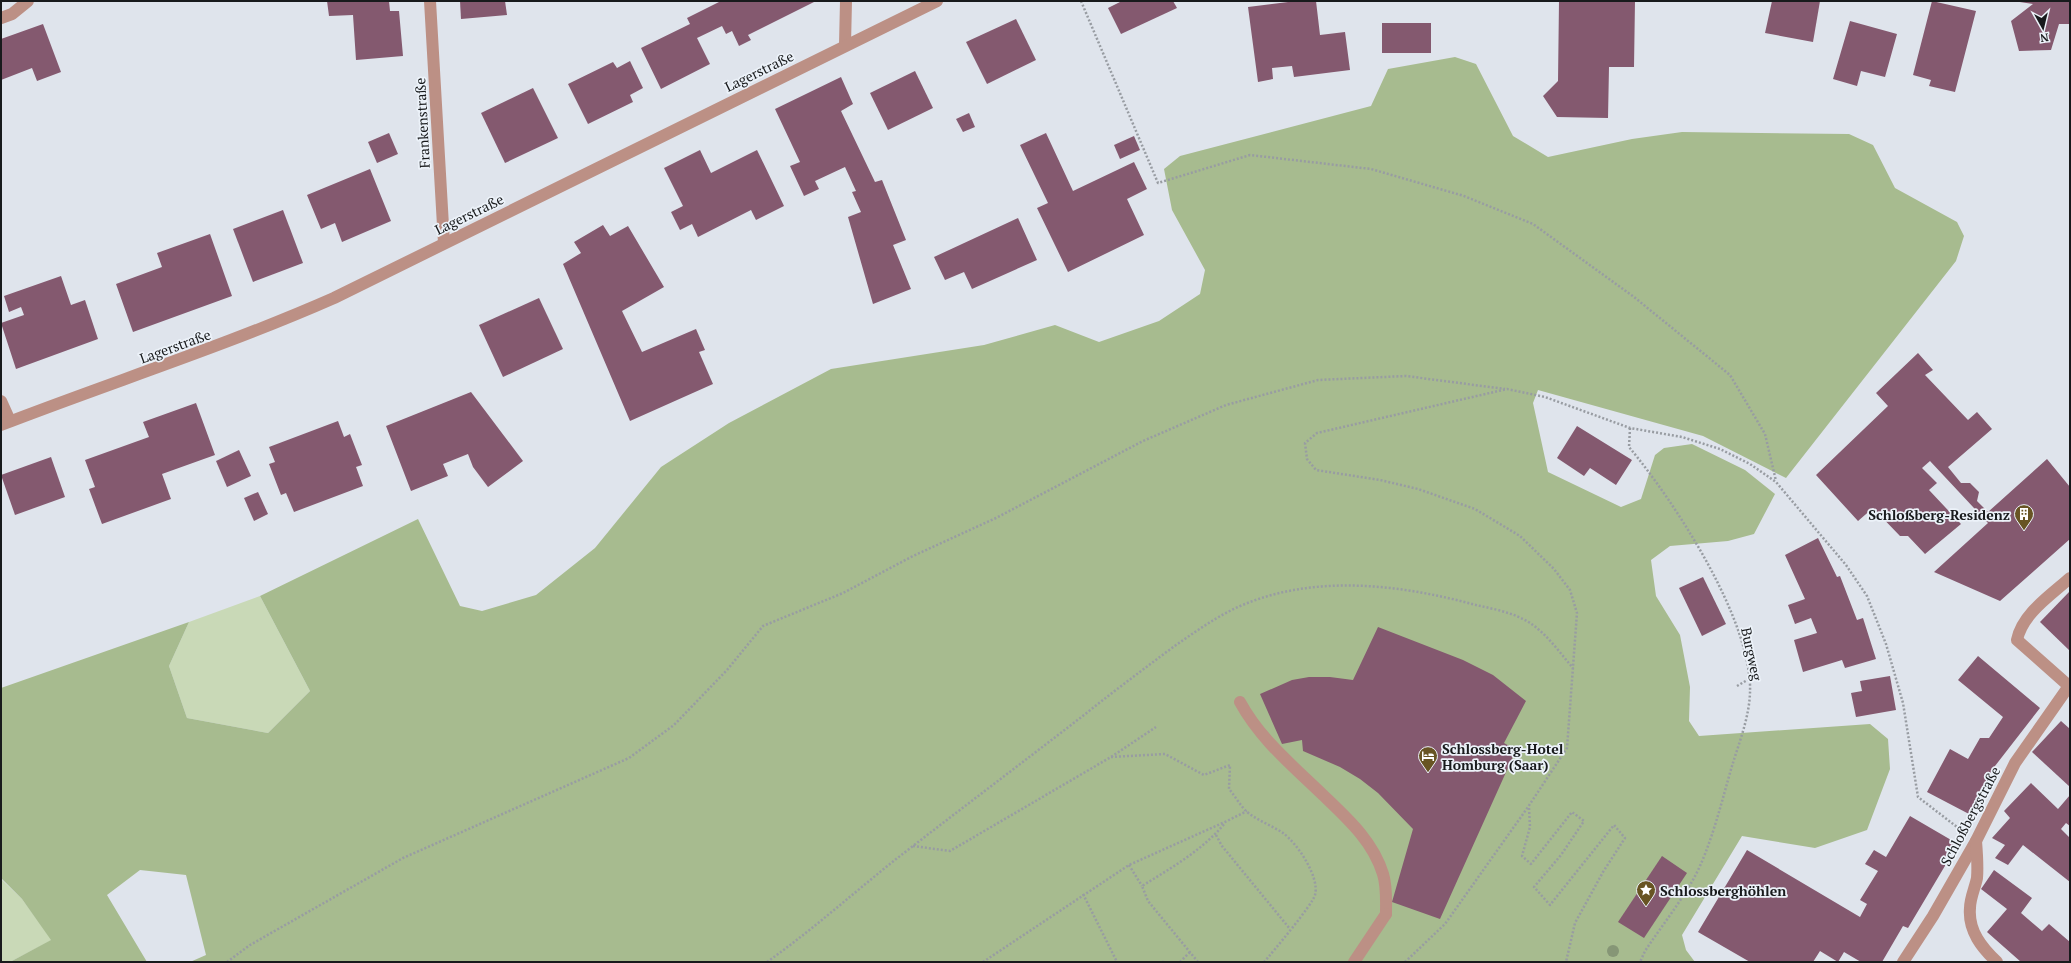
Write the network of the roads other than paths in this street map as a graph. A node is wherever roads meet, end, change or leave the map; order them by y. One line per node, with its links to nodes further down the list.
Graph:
1 (28, 1): 5 (street)
2 (430, 1): 7 (street, Frankenstraße)
3 (846, 1): 6 (street)
4 (937, 1): 6 (street, Lagerstraße)
5 (1, 18)
6 (845, 45): 7 (street, Lagerstraße)
7 (444, 243): 9 (street, Lagerstraße)
8 (1, 401): 9 (street)
9 (5, 423)
10 (2070, 578): 11 (street)
11 (2069, 687): 13 (street, Schloßbergstraße)
12 (1240, 702): 14 (street)
13 (1976, 841): 15 (street, Schloßbergstraße); 16 (street)
14 (1354, 962)
15 (1903, 962)
16 (1997, 962)

